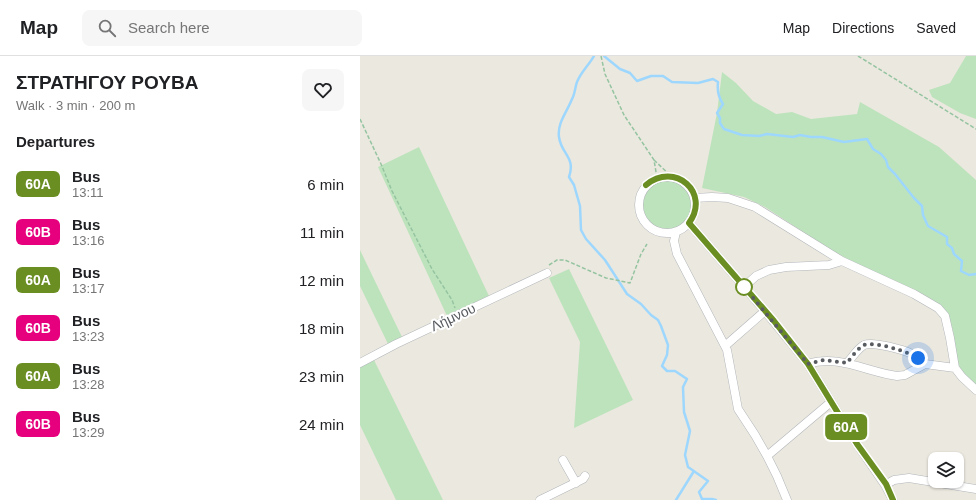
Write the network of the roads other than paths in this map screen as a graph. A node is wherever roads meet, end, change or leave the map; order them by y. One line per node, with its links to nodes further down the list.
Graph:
1 (695, 198): 2 (street); 3 (street); 4 (street)
2 (689, 223): 3 (street); 6 (street)
3 (676, 232): 8 (street)
4 (842, 261): 6 (street); 13 (street)
5 (547, 273): 9 (street, Λήμνου)
6 (744, 287): 7 (street)
7 (765, 311): 8 (street); 11 (street)
8 (725, 346): 16 (street)
9 (360, 363)
10 (847, 363): 11 (street); 12 (street); 12 (street)
11 (808, 364): 15 (street)
12 (925, 364): 13 (street)
13 (955, 368): 14 (street)
14 (976, 390)
15 (831, 402): 16 (street); 20 (street)
16 (767, 456): 23 (street)
17 (563, 460): 19 (street)
18 (585, 476): 19 (street)
19 (576, 483): 22 (street)
20 (886, 484): 21 (street); 24 (street)
21 (976, 489)
22 (540, 500)
23 (787, 500)
24 (893, 500)

